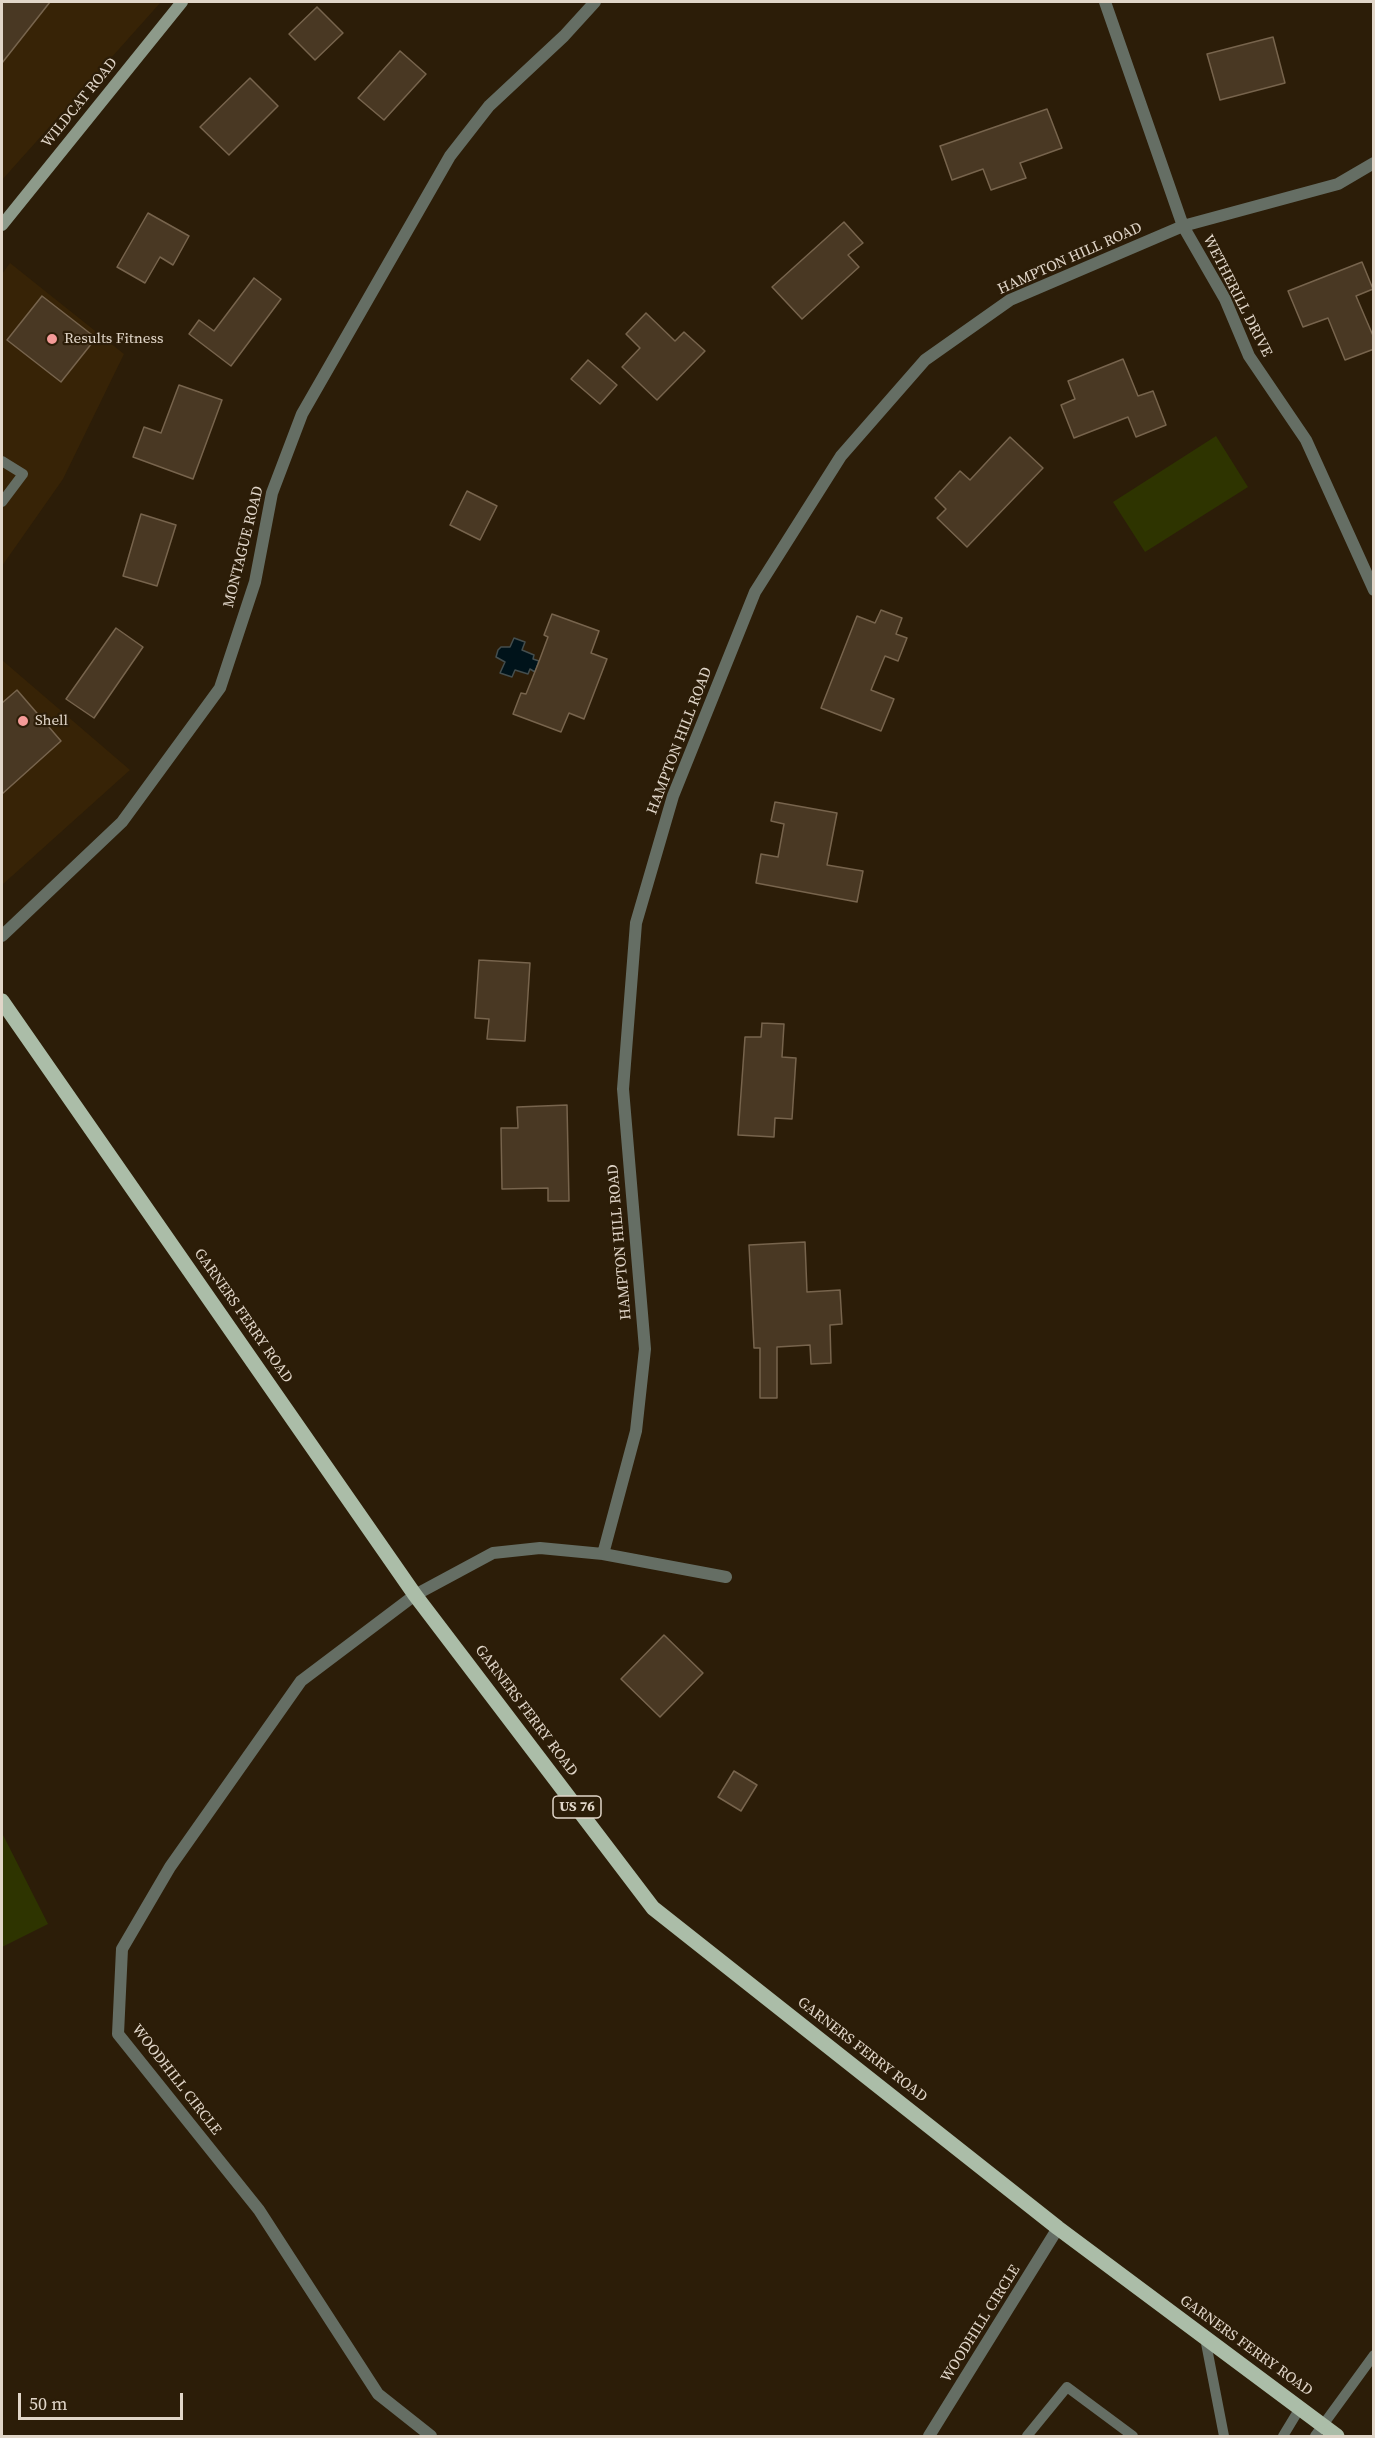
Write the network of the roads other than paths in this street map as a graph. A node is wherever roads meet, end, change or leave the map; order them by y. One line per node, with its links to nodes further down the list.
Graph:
1 (182, 2): 5 (main road, WILDCAT ROAD)
2 (595, 2): 10 (street, MONTAGUE ROAD)
3 (1105, 2): 6 (street, WETHERILL DRIVE)
4 (1374, 163): 6 (street, HAMPTON HILL ROAD)
5 (2, 225)
6 (1183, 225): 9 (street, WETHERILL DRIVE); 12 (street, HAMPTON HILL ROAD)
7 (2, 460): 8 (lane)
8 (2, 502)
9 (1374, 590)
10 (2, 936)
11 (2, 1001): 14 (main road, GARNERS FERRY ROAD / US 76)
12 (603, 1554): 13 (street); 14 (street)
13 (726, 1577)
14 (416, 1594): 15 (main road, GARNERS FERRY ROAD / US 76); 20 (street, WOODHILL CIRCLE)
15 (1058, 2228): 16 (main road, GARNERS FERRY ROAD / US 76); 21 (street, WOODHILL CIRCLE)
16 (1205, 2338): 18 (main road, GARNERS FERRY ROAD / US 76); 24 (lane)
17 (1374, 2355): 19 (lane)
18 (1300, 2408): 19 (main road, GARNERS FERRY ROAD / US 76); 25 (lane)
19 (1318, 2431): 26 (main road, GARNERS FERRY ROAD / US 76)
20 (431, 2436)
21 (929, 2436)
22 (1027, 2436): 23 (lane)
23 (1133, 2436)
24 (1224, 2436)
25 (1283, 2436)
26 (1337, 2436)

